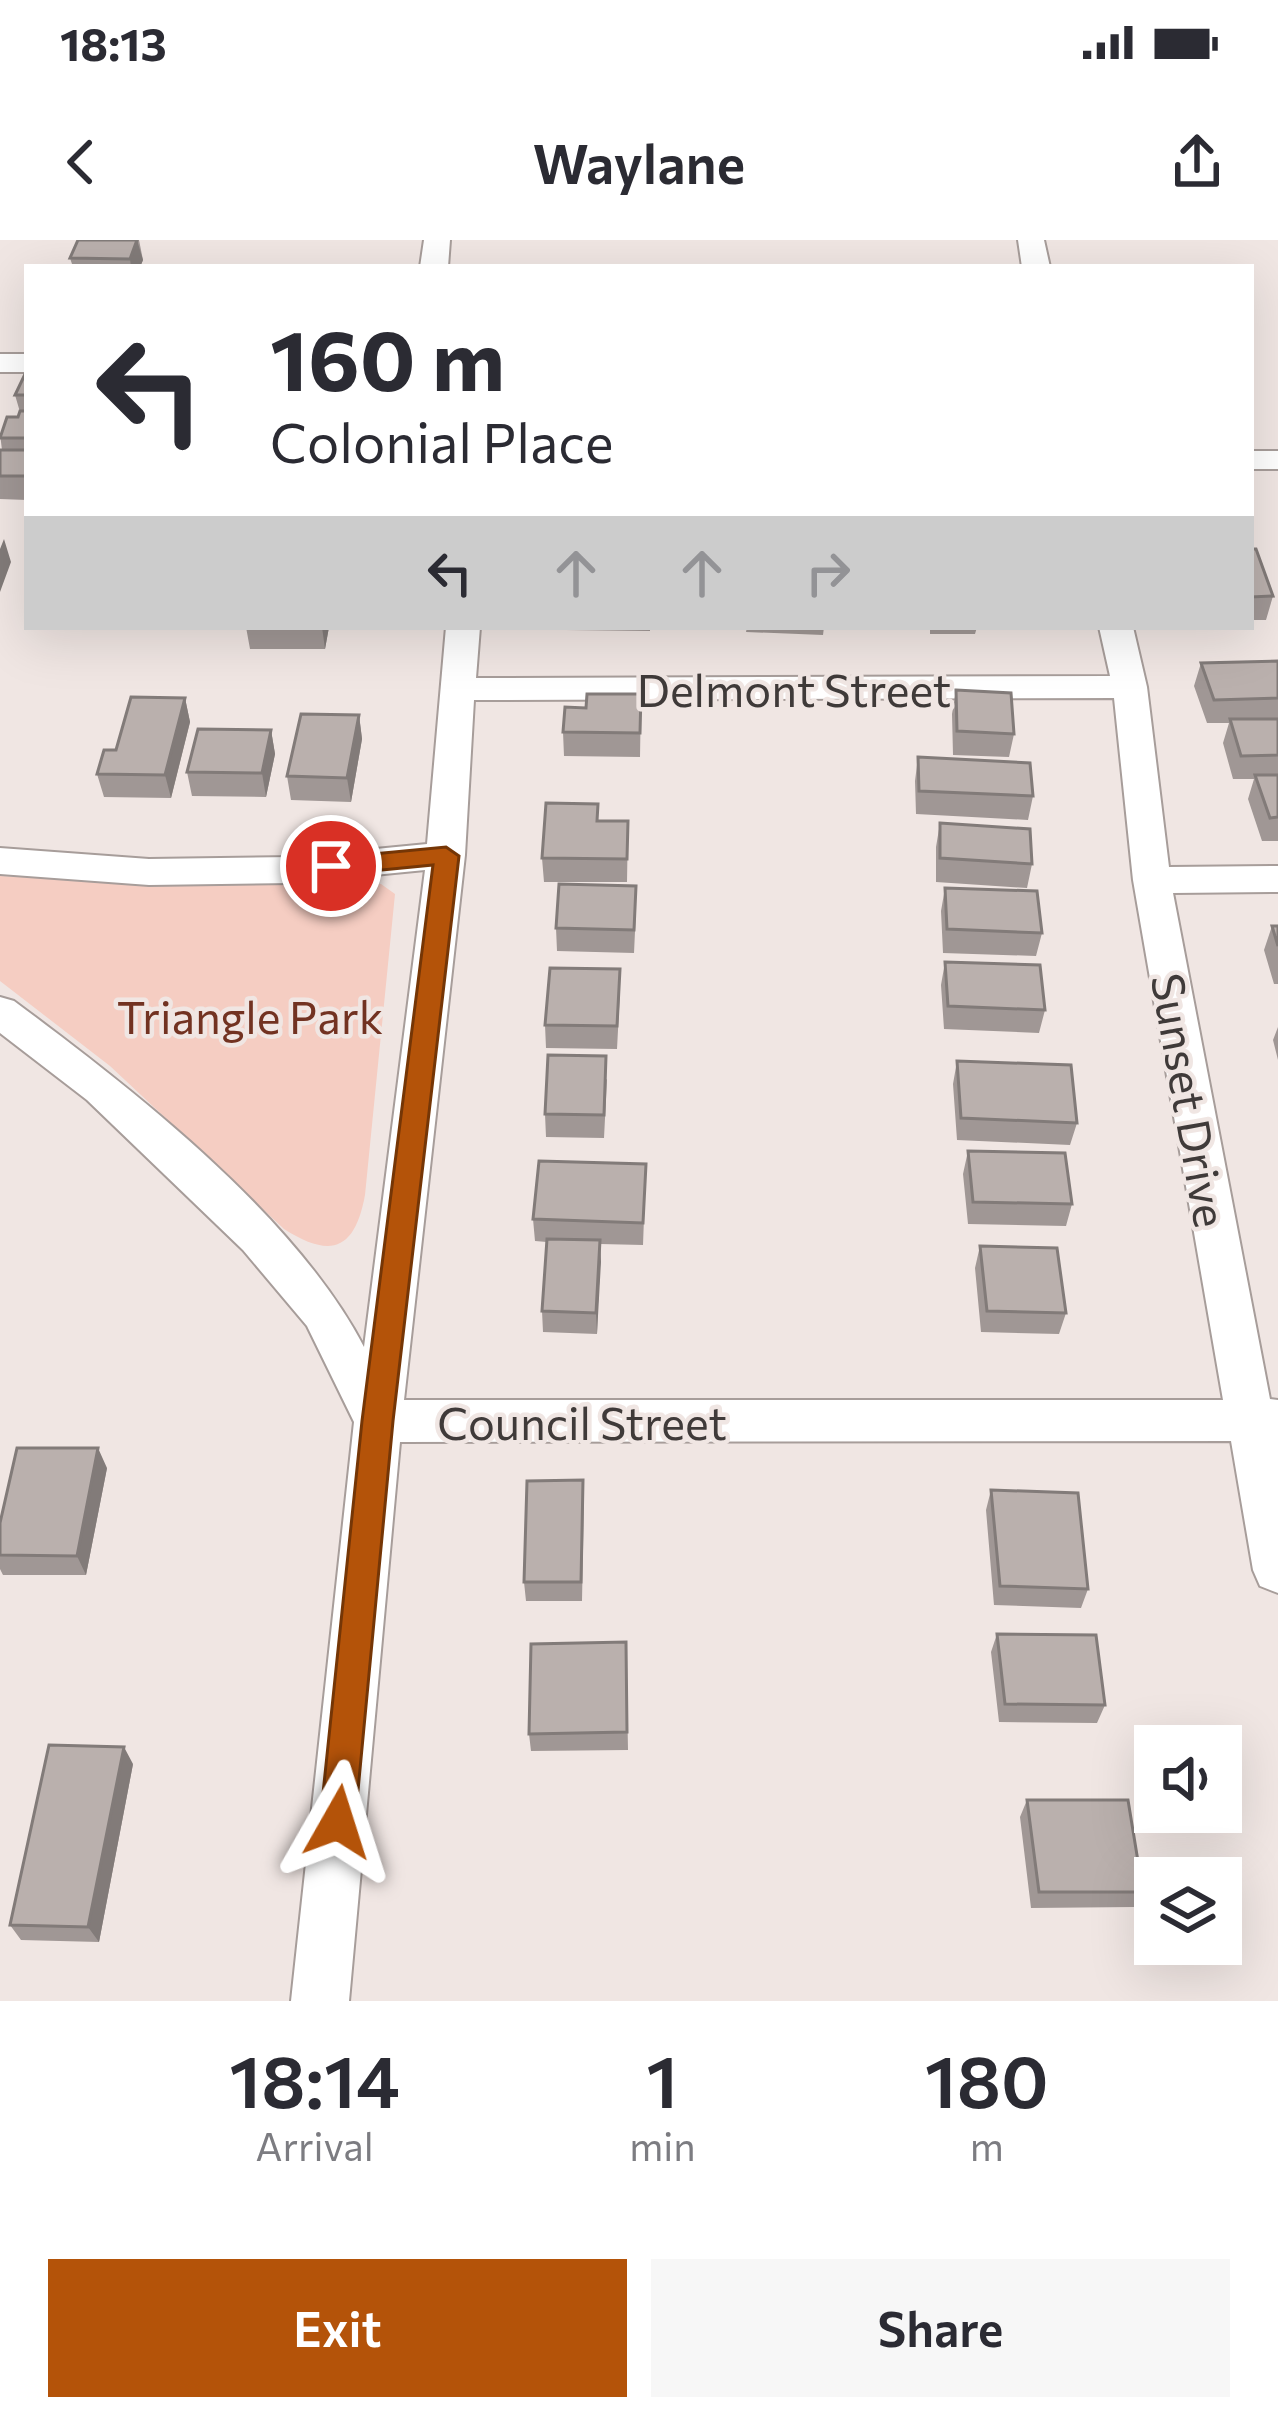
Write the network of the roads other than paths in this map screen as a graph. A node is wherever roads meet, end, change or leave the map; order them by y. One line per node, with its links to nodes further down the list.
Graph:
1 (463, 630): 4 (street)
2 (1117, 630): 3 (street, Sunset Drive)
3 (1130, 687): 4 (street, Delmont Street); 8 (street, Sunset Drive)
4 (459, 689): 5 (street)
5 (446, 856): 6 (street); 11 (street)
6 (0, 862)
7 (1278, 879): 8 (street)
8 (1152, 880): 10 (street, Sunset Drive)
9 (0, 1012): 11 (street, Council Street)
10 (1264, 1420): 11 (street, Council Street); 12 (street, Sunset Drive)
11 (378, 1421): 13 (street)
12 (1278, 1570)
13 (320, 2001)

